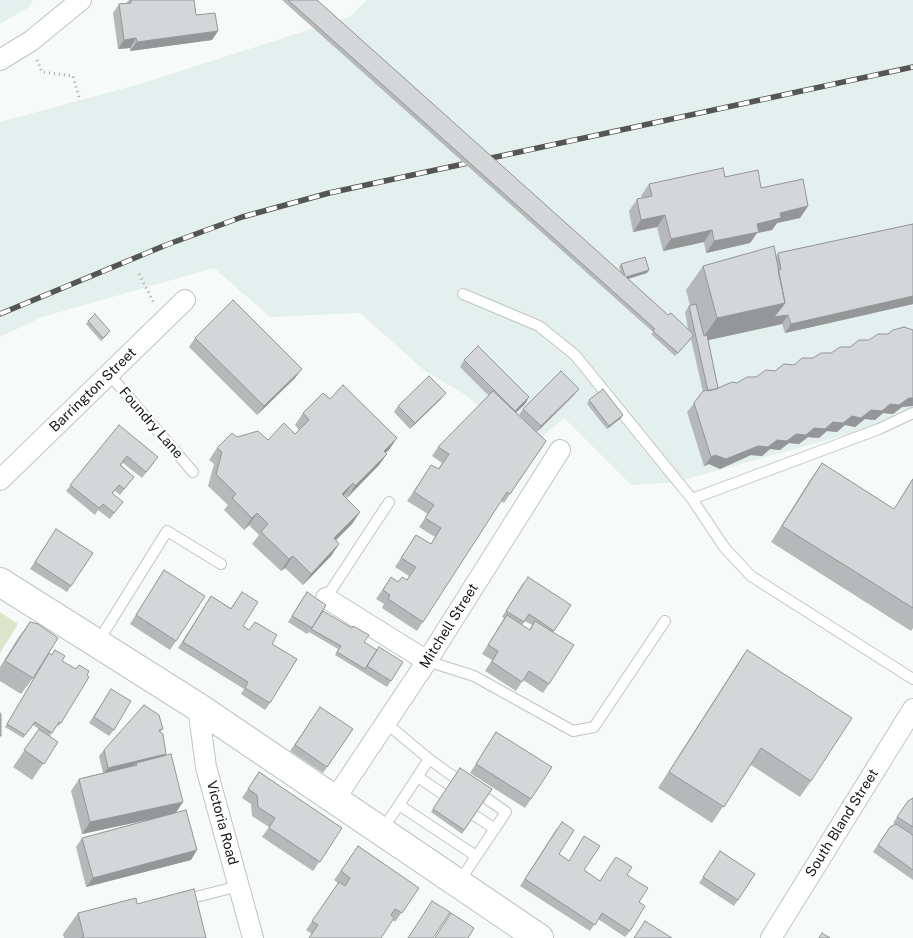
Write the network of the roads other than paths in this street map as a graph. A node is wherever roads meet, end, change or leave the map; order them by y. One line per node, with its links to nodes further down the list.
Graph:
1 (81, 0): 2 (street)
2 (0, 60)
3 (463, 294): 10 (lane)
4 (185, 300): 5 (street, Barrington Street)
5 (109, 374): 8 (lane, Foundry Lane); 9 (street, Barrington Street)
6 (913, 413): 10 (lane)
7 (560, 450): 17 (street, Mitchell Street)
8 (193, 472)
9 (0, 480)
10 (692, 499): 18 (lane)
11 (389, 502): 14 (lane)
12 (221, 564): 16 (lane)
13 (0, 582): 16 (street)
14 (326, 598): 17 (street)
15 (665, 621): 17 (lane)
16 (97, 643): 19 (street)
17 (427, 661): 21 (street, Mitchell Street)
18 (913, 679)
19 (198, 707): 27 (street); 34 (street, Victoria Road)
20 (911, 719): 38 (street, South Bland Street)
21 (386, 723): 22 (lane); 27 (street, Mitchell Street)
22 (429, 759): 23 (lane); 24 (lane)
23 (418, 777): 25 (lane); 28 (lane)
24 (454, 777)
25 (443, 794)
26 (486, 798): 30 (lane)
27 (335, 799): 31 (street)
28 (399, 805): 31 (lane); 32 (lane)
29 (474, 816): 30 (lane)
30 (495, 829): 32 (lane)
31 (382, 831): 33 (street)
32 (476, 856): 33 (lane)
33 (458, 883): 37 (street)
34 (239, 886): 35 (lane); 36 (street, Victoria Road)
35 (174, 902)
36 (253, 938)
37 (539, 938)
38 (771, 938)

